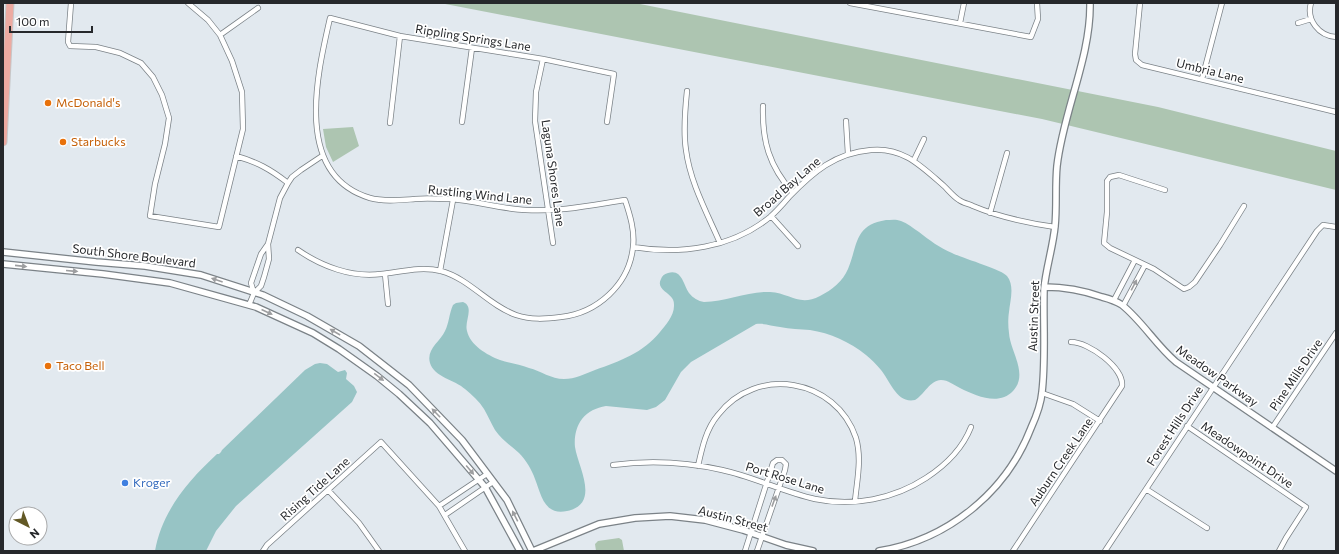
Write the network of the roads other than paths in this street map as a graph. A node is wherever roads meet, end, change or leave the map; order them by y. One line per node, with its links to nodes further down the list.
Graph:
1 (10, 3): 32 (main road)
2 (71, 3): 35 (street)
3 (188, 3): 18 (street)
4 (850, 3): 13 (street)
5 (964, 3): 16 (street)
6 (1037, 3): 16 (street)
7 (1090, 3): 46 (street, Austin Street)
8 (1140, 3): 23 (street, Umbria Lane)
9 (1222, 3): 23 (street)
10 (1311, 3): 15 (street)
11 (887, 4): 13 (street)
12 (258, 8): 18 (street)
13 (886, 10): 16 (street)
14 (330, 18): 19 (street, Rippling Springs Lane); 36 (street, Rustling Wind Lane)
15 (1311, 19): 17 (street); 20 (street)
16 (960, 23)
17 (1298, 24)
18 (220, 36): 35 (street)
19 (400, 36): 21 (street, Rippling Springs Lane); 30 (street)
20 (1336, 37)
21 (472, 48): 22 (street, Rippling Springs Lane); 28 (street)
22 (543, 59): 29 (street, Rippling Springs Lane); 43 (street, Laguna Shores Lane)
23 (1202, 79): 26 (street, Umbria Lane)
24 (687, 91): 49 (street)
25 (763, 106): 40 (street)
26 (1336, 112)
27 (846, 121): 34 (street)
28 (462, 122)
29 (607, 122)
30 (390, 123)
31 (924, 138): 37 (street)
32 (3, 142)
33 (1007, 153): 44 (street)
34 (848, 154): 37 (street, Broad Bay Lane); 40 (street, Broad Bay Lane)
35 (236, 156): 38 (street)
36 (322, 156): 38 (street); 41 (street, Rustling Wind Lane)
37 (914, 160): 44 (street, Broad Bay Lane)
38 (288, 183): 50 (street)
39 (1165, 190): 55 (street)
40 (794, 193): 45 (street, Broad Bay Lane)
41 (453, 200): 43 (street, Rustling Wind Lane); 59 (street)
42 (1244, 206): 58 (street)
43 (549, 210): 48 (street, Laguna Shores Lane); 52 (street, Rustling Wind Lane)
44 (990, 213): 46 (street, Broad Bay Lane)
45 (771, 216): 49 (street, Broad Bay Lane); 51 (street)
46 (1055, 227): 62 (street, Austin Street)
47 (1336, 227): 70 (street, Forest Hills Drive)
48 (553, 242)
49 (720, 243): 52 (street, Broad Bay Lane)
50 (268, 244): 63 (street); 63 (street)
51 (798, 246)
52 (633, 247): 59 (street)
53 (298, 250): 61 (street)
54 (6, 253): 56 (street, South Shore Boulevard)
55 (1135, 260): 58 (street); 64 (street)
56 (96, 262): 60 (street); 63 (street, South Shore Boulevard, one-way to 56)
57 (5, 264): 60 (street, South Shore Boulevard, one-way to 60)
58 (1145, 264): 67 (street, one-way to 58)
59 (440, 271): 61 (street)
60 (95, 273): 66 (street, South Shore Boulevard)
61 (385, 274): 65 (street)
62 (1044, 287): 64 (street, Meadow Parkway); 71 (street, Austin Street)
63 (254, 293): 66 (street); 79 (street, South Shore Boulevard, one-way to 63)
64 (1114, 300): 67 (street, Meadow Parkway)
65 (388, 304)
66 (249, 305): 80 (street, South Shore Boulevard, one-way to 80)
67 (1123, 306): 70 (street, Meadow Parkway)
68 (1336, 333): 75 (street, Pine Mills Drive)
69 (1071, 342): 72 (street, Auburn Creek Lane)
70 (1213, 387): 73 (street, Forest Hills Drive); 75 (street, Meadow Parkway)
71 (1042, 393): 72 (street); 102 (street, Austin Street)
72 (1100, 421): 103 (street, Auburn Creek Lane)
73 (1187, 426): 85 (street, Forest Hills Drive); 104 (street, Meadowpoint Drive)
74 (972, 427): 87 (street, Port Rose Lane)
75 (1272, 428): 78 (street, Meadow Parkway)
76 (614, 465): 77 (street, Port Rose Lane)
77 (698, 466): 82 (street, Port Rose Lane); 87 (street)
78 (1335, 468)
79 (487, 474): 80 (street); 81 (street, South Shore Boulevard)
80 (478, 480): 83 (street, South Shore Boulevard); 88 (street)
81 (493, 482): 83 (street); 98 (street, South Shore Boulevard, one-way to 81)
82 (767, 483): 84 (street, Port Rose Lane); 84 (street); 91 (street)
83 (485, 487): 89 (street); 97 (street, South Shore Boulevard)
84 (779, 487): 87 (street, Port Rose Lane); 92 (street, one-way to 84)
85 (1146, 489): 90 (street); 93 (street, Forest Hills Drive)
86 (328, 490): 88 (street, Rising Tide Lane); 94 (street, Rising Tide Lane); 95 (street)
87 (855, 501)
88 (439, 506): 89 (street)
89 (445, 515): 96 (street)
90 (1207, 528)
91 (751, 533): 92 (street, Austin Street); 98 (street, Austin Street); 99 (street)
92 (762, 537): 100 (street); 101 (street, Austin Street)
93 (1107, 550)
94 (263, 551)
95 (379, 551)
96 (465, 551)
97 (520, 551)
98 (532, 551)
99 (745, 551)
100 (757, 551)
101 (813, 551)
102 (879, 551)
103 (1013, 551)
104 (1279, 551)

